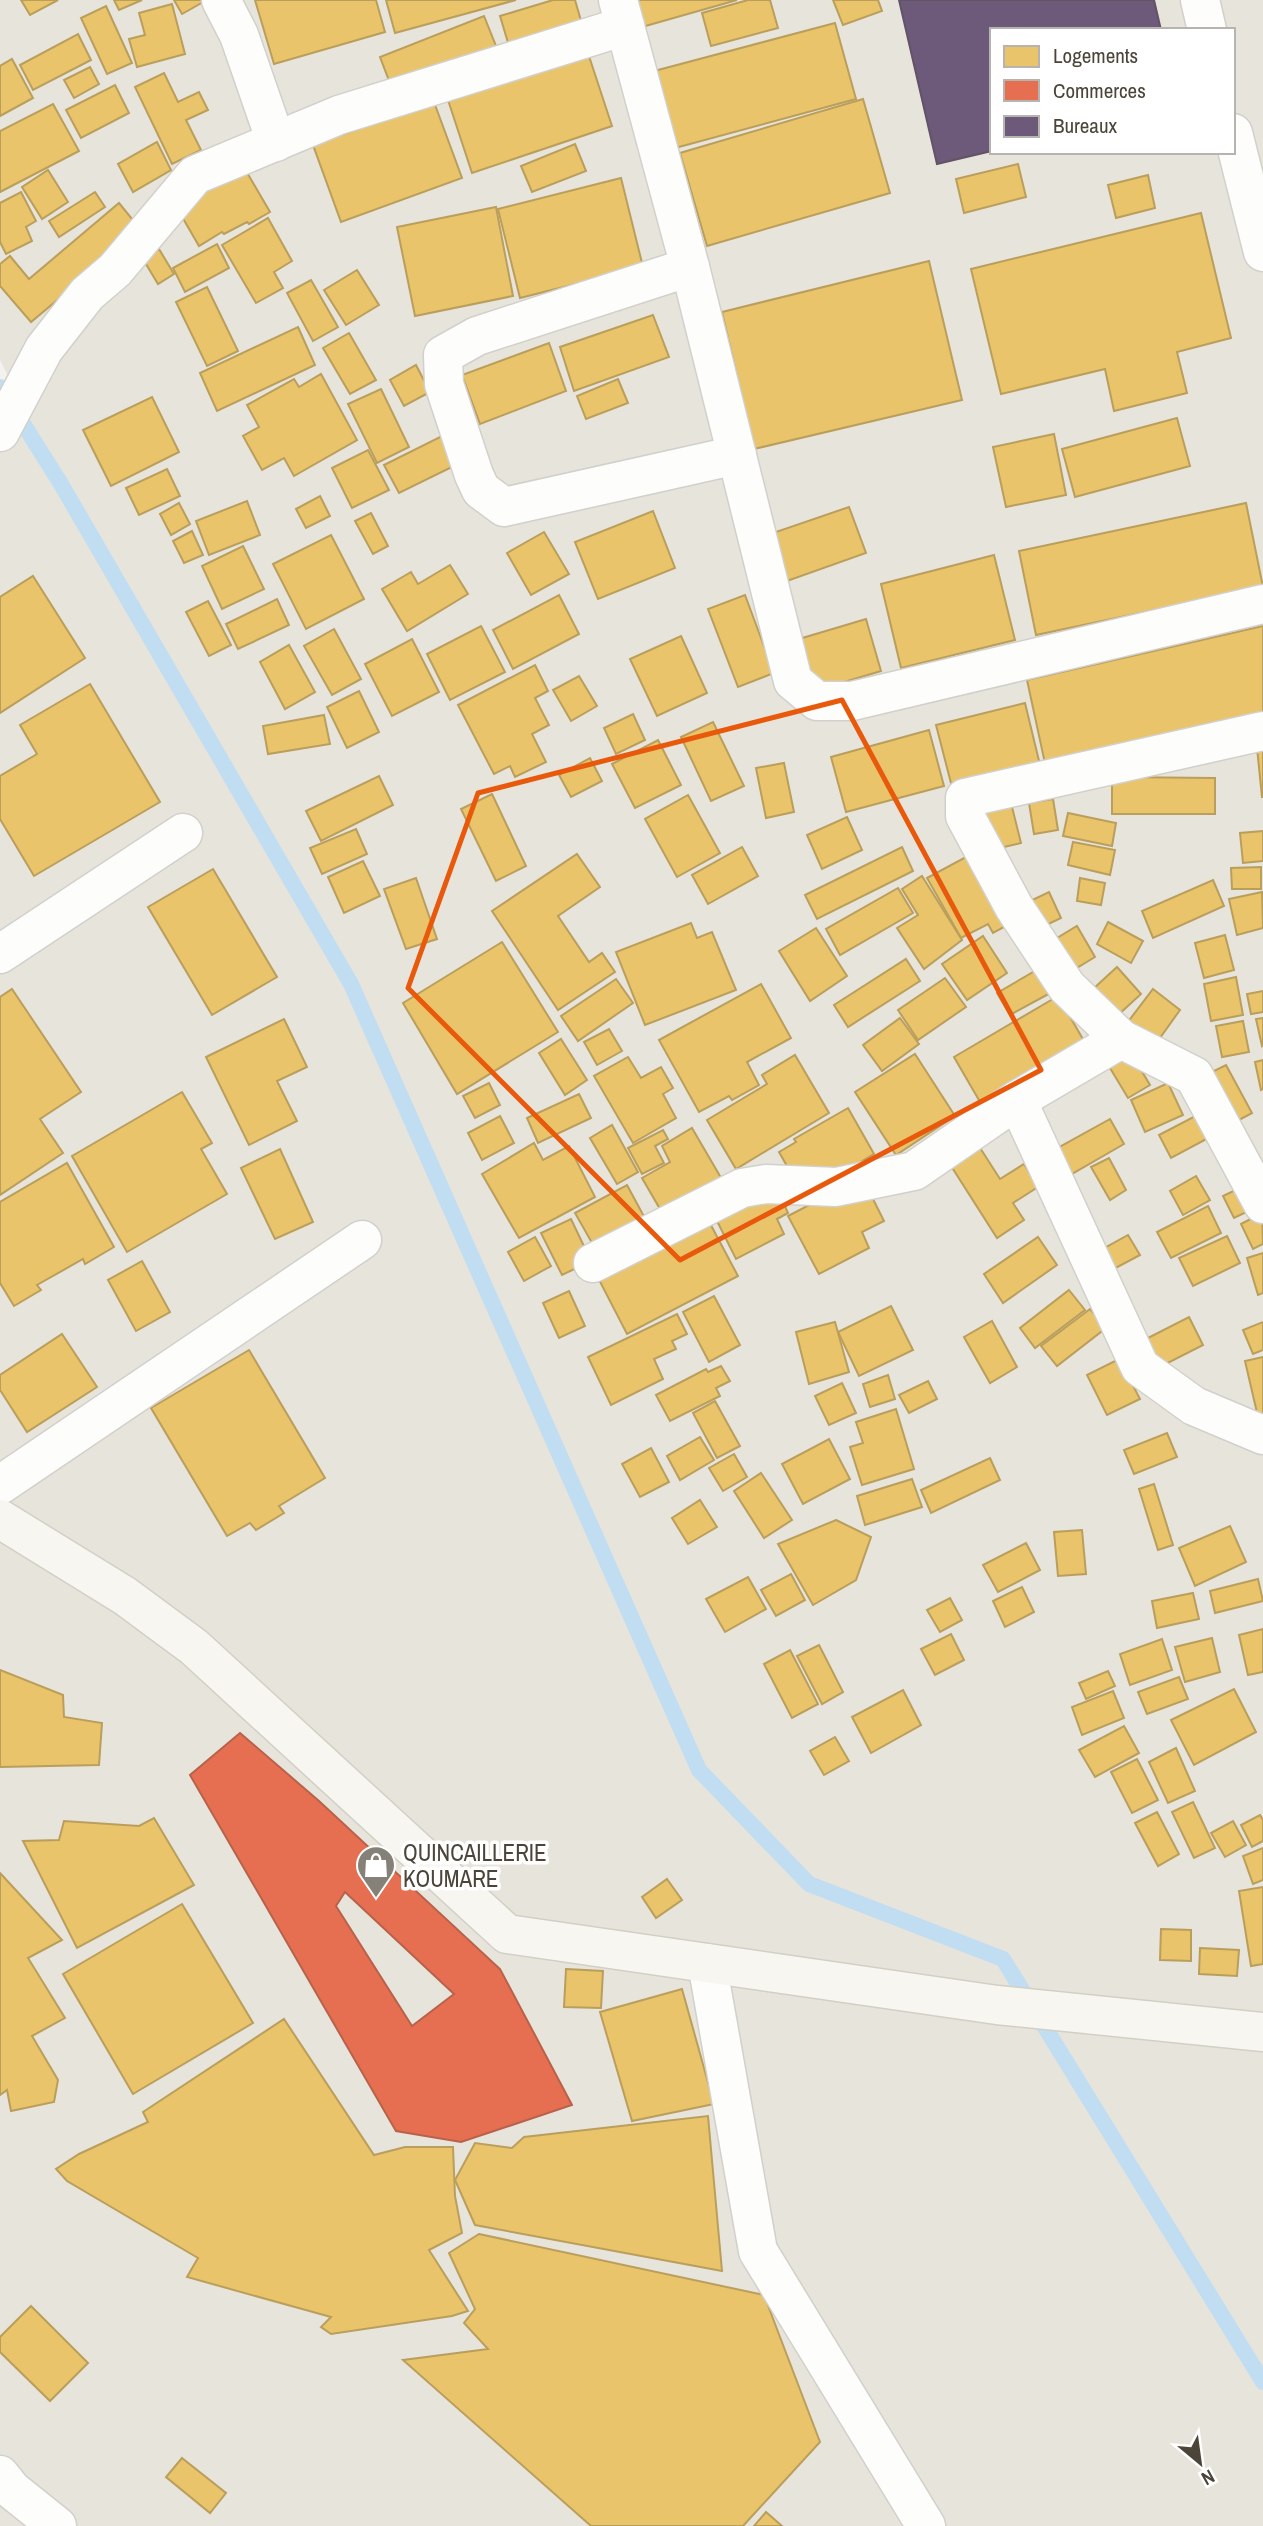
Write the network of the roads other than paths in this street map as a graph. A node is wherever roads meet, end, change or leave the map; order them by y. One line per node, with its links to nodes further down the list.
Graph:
1 (221, 0): 6 (street)
2 (1200, 0): 4 (street)
3 (621, 13): 6 (street); 8 (street)
4 (1207, 28)
5 (1235, 141): 7 (street)
6 (276, 142): 9 (street)
7 (1263, 252)
8 (690, 267): 10 (street); 10 (street)
9 (0, 432)
10 (737, 455): 11 (street)
11 (1263, 604)
12 (1263, 731): 15 (street)
13 (184, 833): 14 (street)
14 (0, 954)
15 (1121, 1039): 16 (street); 17 (street)
16 (1017, 1100): 19 (street); 20 (street)
17 (1263, 1204)
18 (362, 1240): 21 (street)
19 (593, 1263)
20 (1263, 1435)
21 (0, 1485)
22 (0, 1519): 23 (street)
23 (707, 1963): 24 (street); 27 (street)
24 (1263, 2032)
25 (0, 2475): 26 (street)
26 (57, 2526)
27 (926, 2526)

